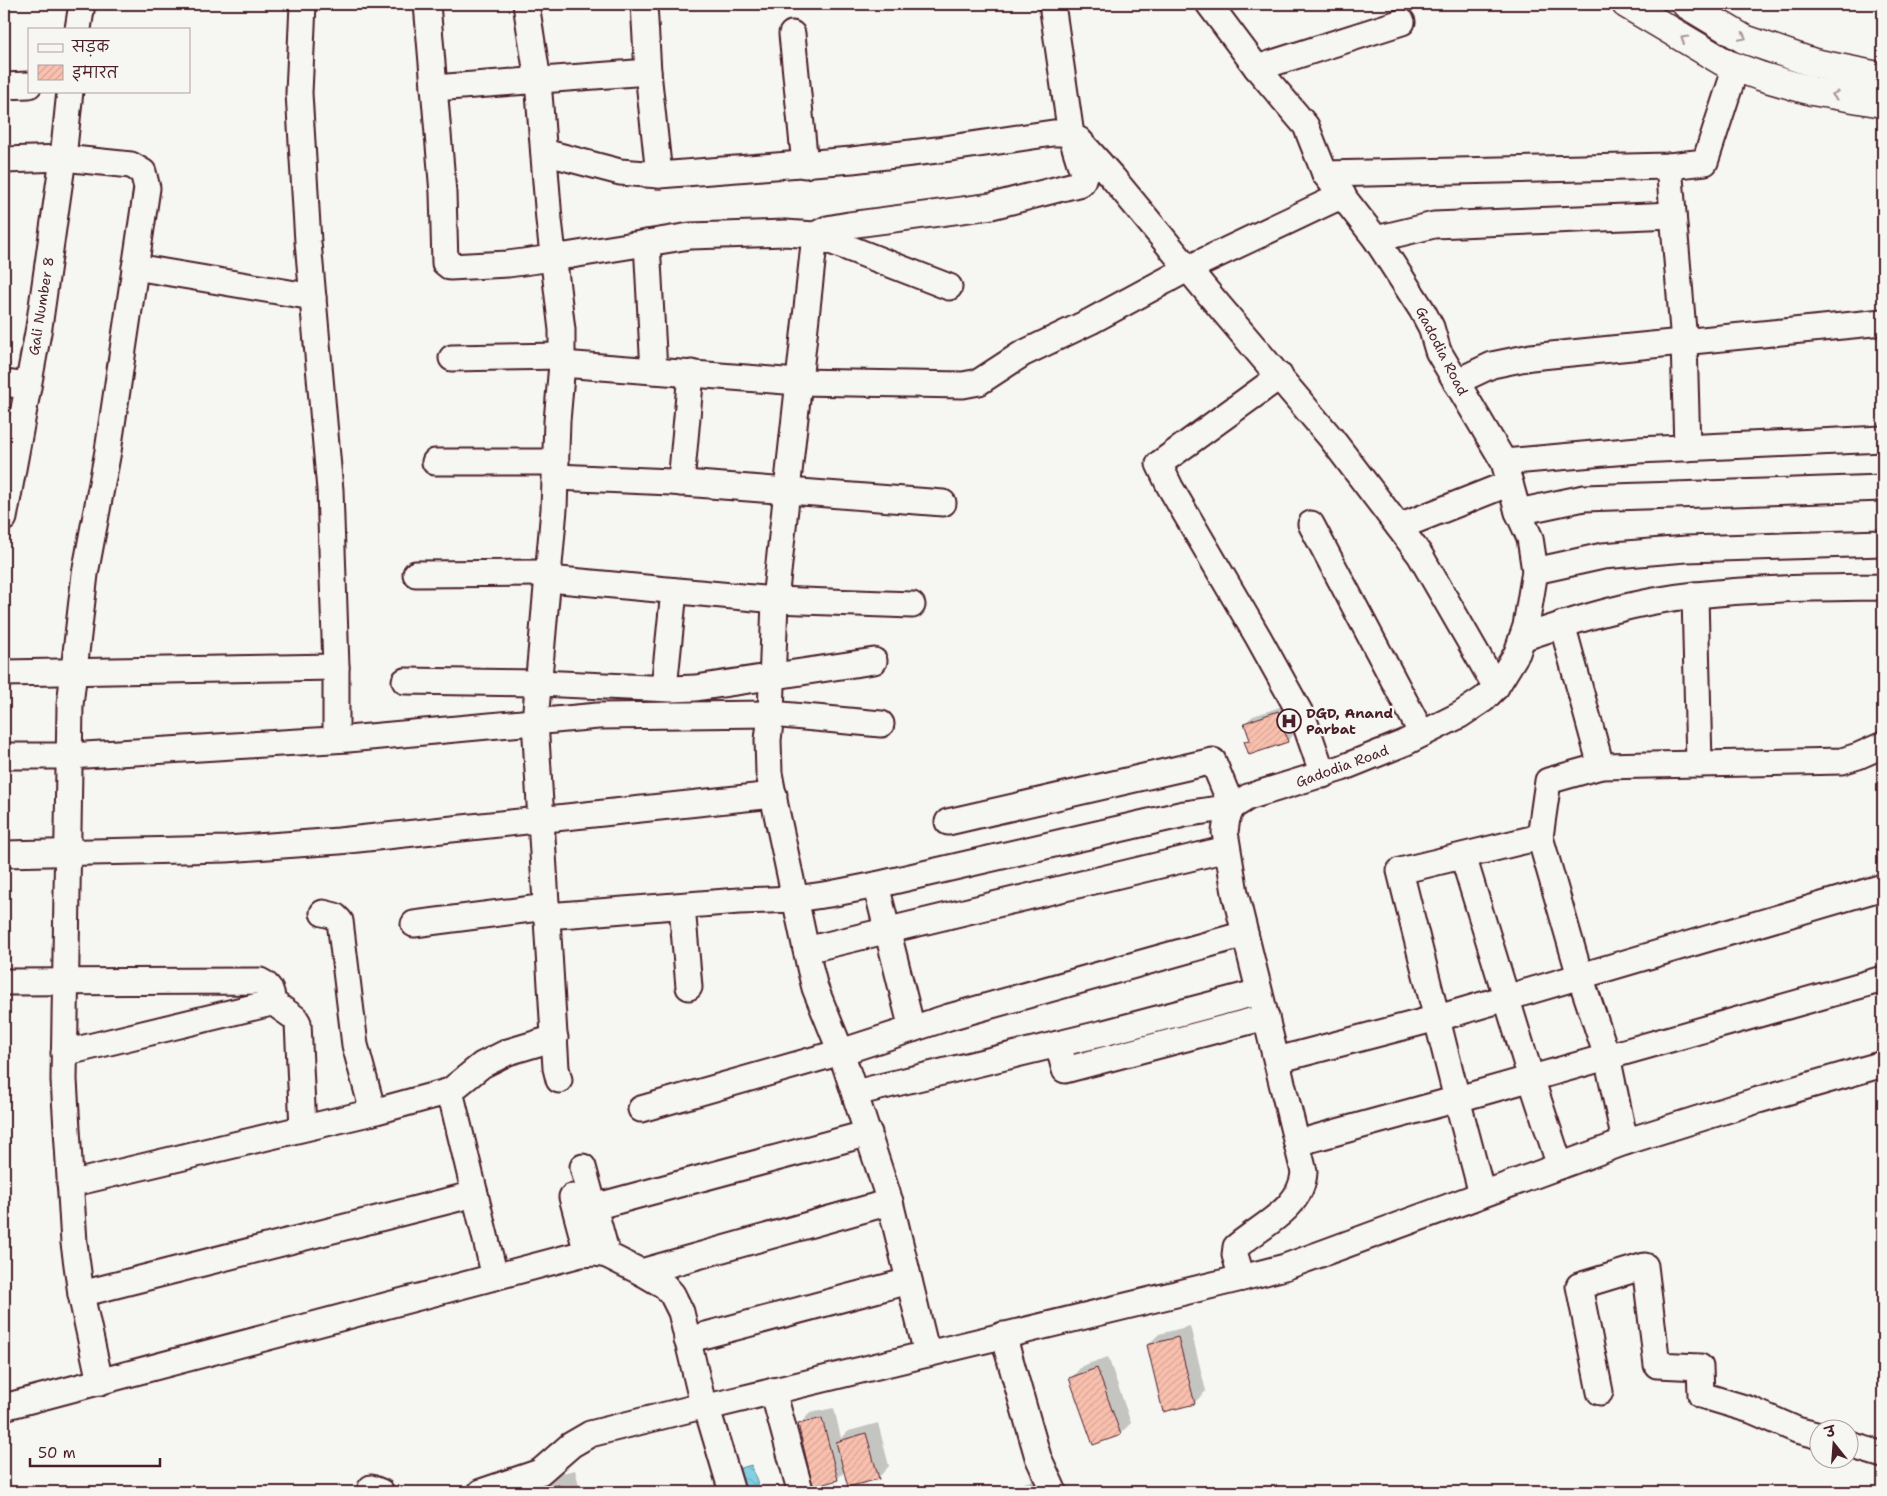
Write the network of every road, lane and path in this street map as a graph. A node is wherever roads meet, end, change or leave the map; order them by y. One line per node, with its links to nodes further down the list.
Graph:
1 (82, 4): 11 (street)
2 (303, 4): 40 (street)
3 (427, 4): 20 (street)
4 (526, 4): 17 (street)
5 (644, 4): 15 (street)
6 (1052, 4): 23 (street)
7 (1209, 4): 13 (street, Gadodia Road)
8 (1626, 4): 14 (main road, one-way to 8)
9 (1706, 10): 16 (main road, one-way to 16)
10 (1402, 22): 13 (street)
11 (78, 28)
12 (792, 34): 27 (street)
13 (1257, 68): 29 (street, Gadodia Road)
14 (1736, 68): 22 (main road, one-way to 14); 28 (street)
15 (648, 72): 17 (street); 30 (street)
16 (1883, 76)
17 (538, 81): 20 (street); 24 (street)
18 (28, 85): 19 (street)
19 (4, 86)
20 (434, 88): 36 (street)
21 (70, 92): 25 (street, Gali Number 8)
22 (1883, 103)
23 (1071, 135): 27 (street); 33 (street); 38 (street)
24 (544, 152): 30 (street); 36 (street)
25 (63, 158): 26 (street); 37 (street); 51 (street, Gali Number 8)
26 (4, 160)
27 (805, 165): 30 (street)
28 (1669, 166): 29 (street); 32 (street)
29 (1325, 174): 31 (street, Gadodia Road)
30 (659, 175)
31 (1343, 195): 34 (street, Gadodia Road); 38 (street)
32 (1673, 215): 34 (street); 42 (street)
33 (815, 235): 35 (street); 39 (street); 48 (street)
34 (1376, 239): 49 (street, Gadodia Road)
35 (648, 243): 36 (street); 45 (street)
36 (553, 258): 44 (street)
37 (136, 267): 40 (street); 79 (street)
38 (1189, 268): 47 (street); 48 (street)
39 (949, 287)
40 (313, 297): 77 (street)
41 (1883, 322): 42 (street)
42 (1684, 342): 49 (street); 53 (street)
43 (452, 358): 44 (street)
44 (562, 360): 45 (street); 55 (street)
45 (654, 371): 46 (street)
46 (691, 373): 48 (street); 57 (street)
47 (1280, 376): 64 (street); 95 (street)
48 (798, 382): 59 (street)
49 (1456, 382): 56 (street, Gadodia Road)
50 (4, 383): 51 (street)
51 (28, 386): 62 (street, Gali Number 8)
52 (1883, 439): 53 (street)
53 (1687, 448): 56 (street)
54 (435, 462): 55 (street)
55 (556, 469): 57 (street); 68 (street)
56 (1507, 472): 61 (street, Gadodia Road); 64 (street)
57 (682, 483): 59 (street)
58 (1883, 488): 61 (street)
59 (788, 492): 60 (street); 72 (street)
60 (943, 503)
61 (1518, 512): 66 (street, Gadodia Road)
62 (4, 518)
63 (1311, 524): 88 (street)
64 (1399, 526): 83 (street)
65 (1883, 543): 66 (street)
66 (1535, 570): 75 (street, Gadodia Road)
67 (416, 574): 68 (street)
68 (549, 576): 70 (street); 82 (street)
69 (1883, 588): 71 (street)
70 (674, 591): 72 (street); 84 (street)
71 (1695, 595): 74 (street); 93 (street)
72 (775, 600): 73 (street); 80 (street)
73 (912, 605)
74 (1562, 624): 75 (street); 94 (street)
75 (1522, 638): 83 (street, Gadodia Road)
76 (874, 661): 80 (street)
77 (336, 667): 79 (street); 89 (street)
78 (4, 673): 79 (street)
79 (73, 673): 92 (street)
80 (772, 677): 84 (street); 85 (street)
81 (405, 681): 82 (street)
82 (539, 683): 84 (street); 86 (street)
83 (1496, 687): 88 (street, Gadodia Road)
84 (664, 688)
85 (771, 714): 86 (street); 87 (street); 96 (street)
86 (535, 721): 89 (street); 98 (street)
87 (882, 724)
88 (1422, 734): 95 (street, Gadodia Road)
89 (336, 739): 92 (street)
90 (1883, 745): 93 (street)
91 (4, 756): 92 (street)
92 (69, 756): 102 (street)
93 (1700, 764): 94 (street)
94 (1601, 766): 100 (street)
95 (1323, 775): 97 (street, Gadodia Road)
96 (774, 796): 98 (street); 107 (street)
97 (1232, 806): 99 (street); 101 (street); 105 (street, Gadodia Road)
98 (541, 818): 102 (street); 109 (street)
99 (948, 822)
100 (1540, 837): 104 (street); 115 (street)
101 (1227, 849): 112 (street); 113 (street)
102 (68, 853): 103 (street); 117 (street)
103 (4, 854)
104 (1463, 856): 121 (street); 124 (street)
105 (876, 885): 107 (street, Gadodia Road); 112 (street)
106 (1883, 887): 115 (street)
107 (794, 899): 108 (street, Gadodia Road); 114 (street)
108 (682, 906): 109 (street, Gadodia Road); 119 (street)
109 (547, 912): 111 (street, Gadodia Road); 126 (street)
110 (323, 913): 139 (street)
111 (414, 924)
112 (887, 931): 114 (street); 125 (street)
113 (1245, 934): 120 (street); 125 (street)
114 (806, 950): 128 (street)
115 (1580, 976): 121 (street); 130 (street)
116 (1883, 979): 130 (street)
117 (65, 981): 118 (street); 122 (street); 129 (street)
118 (4, 982)
119 (689, 987)
120 (1259, 992): 123 (street); 127 (street)
121 (1507, 998): 124 (street); 133 (street)
122 (271, 1001): 129 (street); 140 (street)
123 (1266, 1017): 127 (street); 131 (street)
124 (1436, 1019): 131 (street); 137 (street)
125 (912, 1029): 128 (street)
126 (555, 1038): 134 (street); 135 (street)
127 (1058, 1044): 136 (street)
128 (841, 1052): 136 (street); 138 (street)
129 (64, 1053): 146 (street)
130 (1607, 1056): 133 (street); 143 (street)
131 (1277, 1060): 142 (street)
132 (1883, 1064): 143 (street)
133 (1531, 1078): 137 (street); 144 (street)
134 (559, 1080)
135 (450, 1091): 139 (street); 147 (street)
136 (855, 1093): 141 (street)
137 (1456, 1099): 142 (street); 148 (street)
138 (641, 1109)
139 (373, 1112): 140 (street)
140 (303, 1128): 146 (street)
141 (869, 1133): 149 (street); 150 (street)
142 (1297, 1142): 154 (street)
143 (1625, 1142): 144 (street)
144 (1560, 1166): 148 (street)
145 (583, 1167): 149 (street)
146 (70, 1184): 156 (street)
147 (475, 1194): 153 (street); 156 (street)
148 (1482, 1194): 154 (street)
149 (583, 1202): 151 (street)
150 (890, 1202): 152 (street); 155 (street)
151 (597, 1254): 152 (street); 153 (street)
152 (641, 1272): 158 (street)
153 (495, 1277): 160 (street)
154 (1242, 1278): 157 (street)
155 (909, 1282): 158 (street); 159 (street)
156 (81, 1294): 160 (street)
157 (1003, 1336): 159 (street); 171 (street)
158 (687, 1340): 163 (street)
159 (927, 1354): 161 (street)
160 (100, 1382): 164 (street)
161 (773, 1391): 163 (street); 168 (street)
162 (1600, 1392): 165 (street)
163 (706, 1405): 169 (street); 170 (street)
164 (4, 1407)
165 (1810, 1434)
166 (1860, 1448): 167 (street)
167 (1883, 1455)
168 (800, 1490)
169 (481, 1492)
170 (732, 1492)
171 (1054, 1492)

